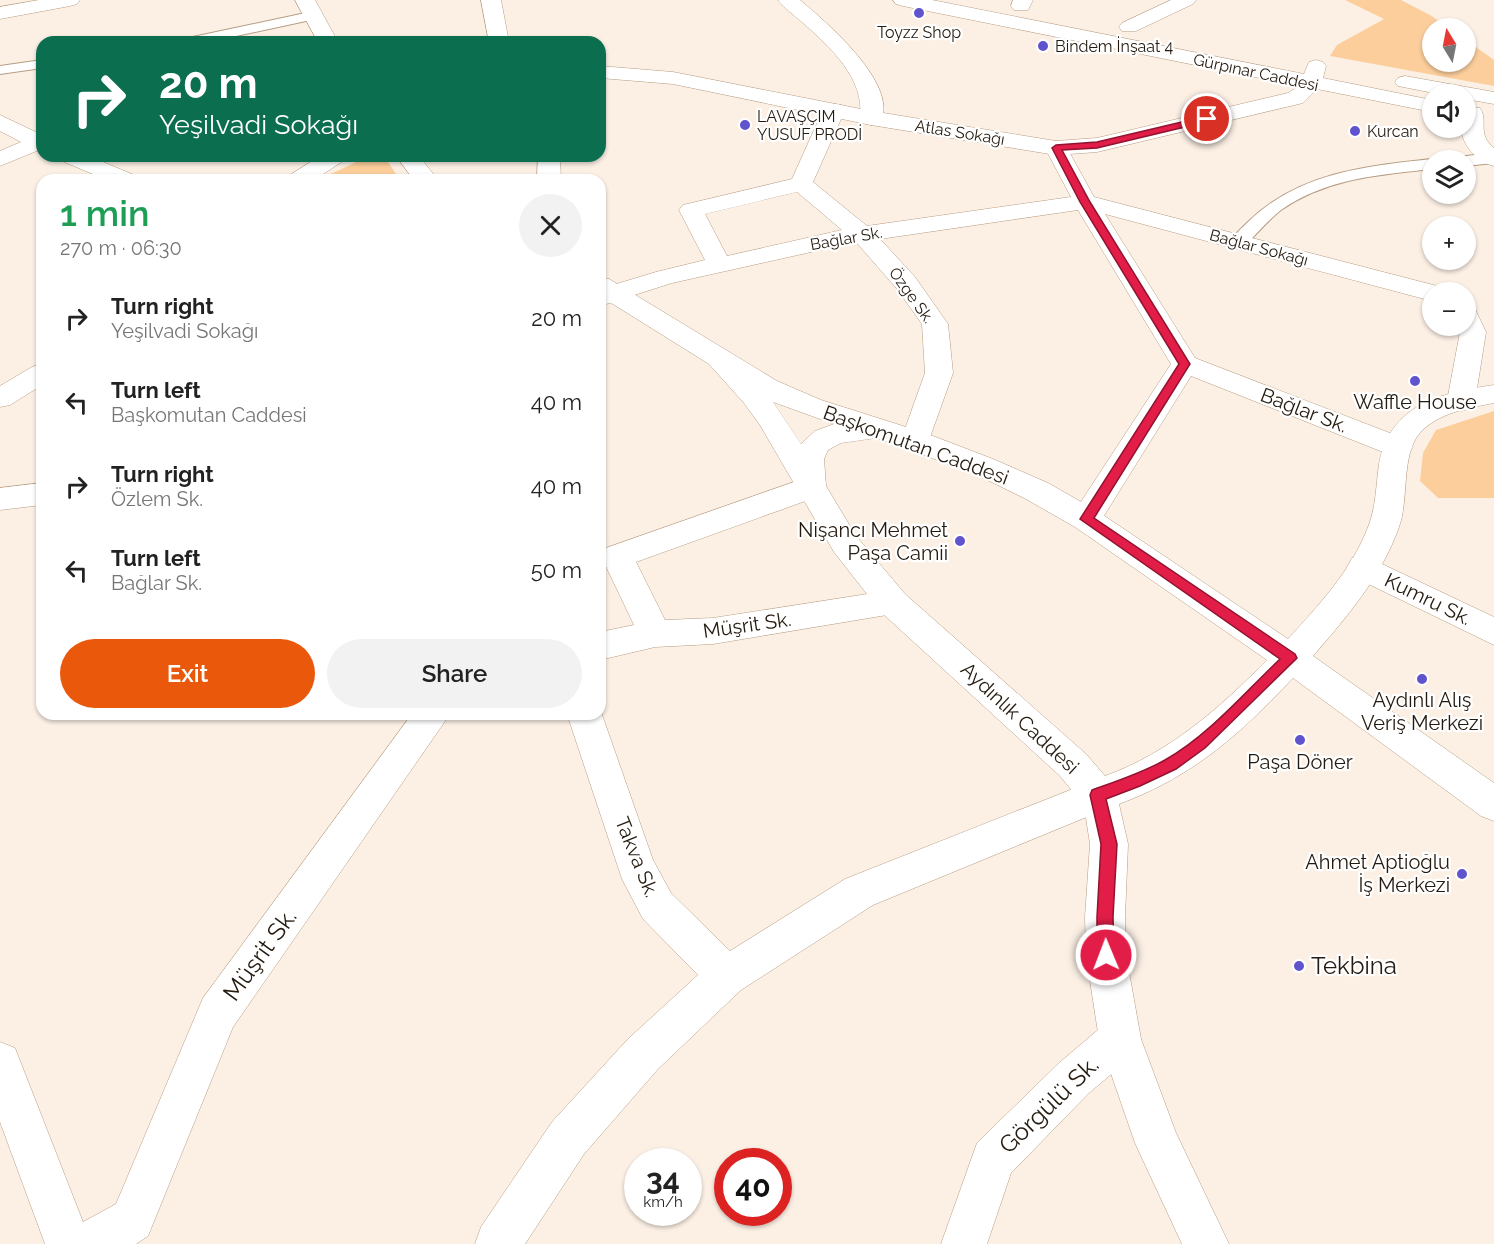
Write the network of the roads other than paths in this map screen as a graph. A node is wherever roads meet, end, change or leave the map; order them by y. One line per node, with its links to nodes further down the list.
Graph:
1 (70, 0): 9 (street)
2 (491, 0): 13 (street)
3 (788, 0): 22 (street)
4 (903, 0): 17 (street, Gürpınar Caddesi)
5 (988, 0): 7 (street, Gürpınar Caddesi)
6 (1186, 0): 10 (street)
7 (1022, 3): 10 (street, Gürpınar Caddesi)
8 (310, 7): 11 (lane); 12 (street)
9 (0, 13)
10 (1129, 27): 17 (street, Gürpınar Caddesi)
11 (209, 36)
12 (325, 36)
13 (499, 36)
14 (36, 65): 15 (lane)
15 (0, 70)
16 (606, 72): 20 (street, Atlas Sokağı)
17 (1315, 75): 18 (street, Gürpınar Caddesi); 19 (street, Gürpınar Caddesi); 26 (street, Atlas Sokağı)
18 (1494, 98)
19 (1422, 103)
20 (834, 110): 22 (street, Atlas Sokağı); 37 (street)
21 (1477, 114): 28 (street)
22 (871, 118): 26 (street, Atlas Sokağı)
23 (0, 122): 24 (street)
24 (36, 141)
25 (36, 145): 27 (street)
26 (1056, 148): 38 (street)
27 (0, 159)
28 (1494, 159): 29 (lane)
29 (1476, 160)
30 (84, 162): 34 (street)
31 (326, 162): 35 (street)
32 (412, 162): 36 (street)
33 (1422, 165): 40 (lane)
34 (112, 174)
35 (307, 174)
36 (421, 174)
37 (801, 184): 39 (street, Özge Sk.); 41 (street)
38 (1085, 202): 39 (street, Bağlar Sk.); 40 (street, Bağlar Sokağı); 47 (street)
39 (862, 234): 41 (street, Bağlar Sk.); 53 (street, Özge Sk.)
40 (1238, 242): 42 (street, Bağlar Sokağı)
41 (718, 264): 43 (street, Bağlar Sk.)
42 (1422, 290)
43 (606, 292)
44 (606, 293): 46 (street)
45 (1472, 336): 51 (street)
46 (719, 359): 52 (street, Başkomutan Caddesi); 55 (street, Aydınlık Caddesi)
47 (1185, 364): 54 (street, Bağlar Sk.); 58 (street)
48 (36, 377): 50 (street)
49 (1494, 394): 51 (street)
50 (0, 398)
51 (1461, 401): 54 (street)
52 (883, 430): 53 (street, Başkomutan Caddesi); 55 (street)
53 (915, 440): 58 (street, Başkomutan Caddesi)
54 (1398, 447): 59 (street)
55 (811, 487): 60 (street, Aydınlık Caddesi); 62 (street)
56 (36, 495): 57 (street)
57 (0, 499)
58 (1086, 519): 64 (street, Başkomutan Caddesi)
59 (1363, 567): 61 (street, Kumru Sk.); 64 (street)
60 (894, 603): 62 (street, Müşrit Sk.); 67 (street, Aydınlık Caddesi)
61 (1494, 632)
62 (655, 634): 63 (street, Müşrit Sk.)
63 (606, 645)
64 (1290, 658): 67 (street); 68 (street, Başkomutan Caddesi)
65 (428, 720): 73 (street, Müşrit Sk.)
66 (587, 720): 69 (street, Takva Sk.)
67 (1098, 795): 69 (street); 70 (street, Aydınlık Caddesi)
68 (1494, 804)
69 (727, 976): 74 (street)
70 (1120, 1039): 75 (street, Görgülü Sk.); 76 (street, Aydınlık Caddesi)
71 (0, 1063): 72 (street)
72 (68, 1244)
73 (90, 1244)
74 (498, 1244)
75 (964, 1244)
76 (1206, 1244)

